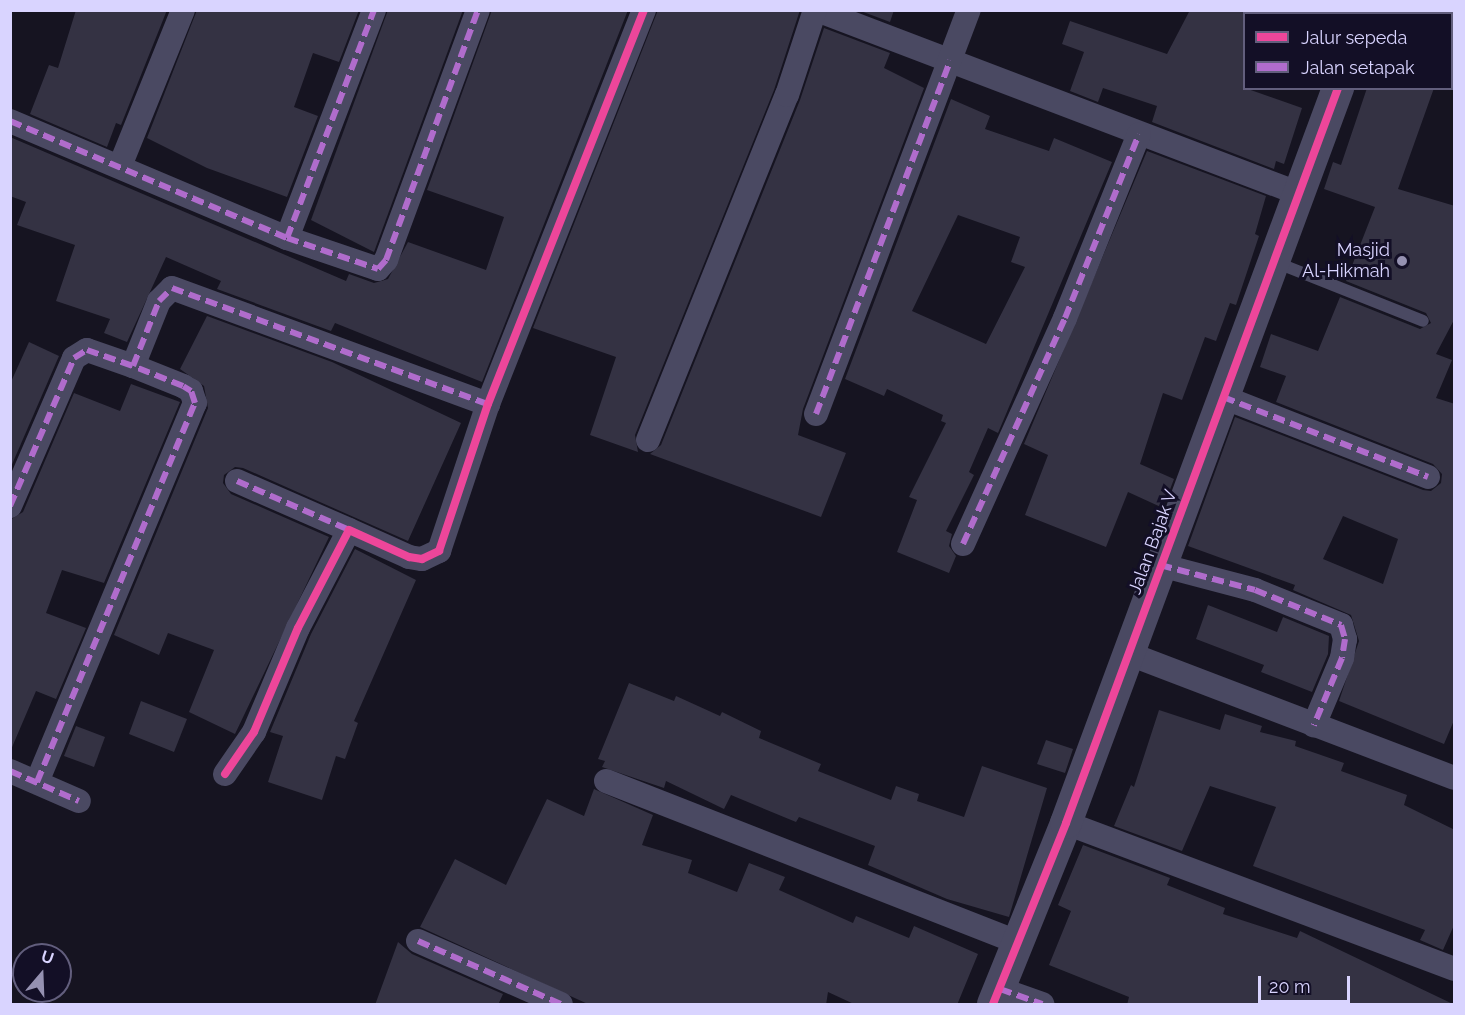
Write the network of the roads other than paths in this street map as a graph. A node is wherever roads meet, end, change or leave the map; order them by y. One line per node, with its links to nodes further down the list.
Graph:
1 (183, 10): 11 (street)
2 (374, 10): 13 (street)
3 (478, 10): 13 (street)
4 (644, 10): 18 (street)
5 (816, 10): 7 (street); 20 (street)
6 (969, 10): 7 (street)
7 (950, 61): 10 (street); 19 (street)
8 (1337, 90): 12 (street, Jalan Bajak V)
9 (10, 121): 11 (street)
10 (1139, 134): 12 (street); 25 (street)
11 (120, 166): 13 (street)
12 (1300, 194): 14 (street, Jalan Bajak V)
13 (286, 238)
14 (1275, 262): 15 (lane); 17 (street, Jalan Bajak V)
15 (1423, 321)
16 (134, 366): 18 (street); 23 (street); 33 (street)
17 (1223, 397): 21 (street); 26 (street, Jalan Bajak V)
18 (488, 404): 24 (street)
19 (816, 414)
20 (648, 440)
21 (1428, 477)
22 (237, 481): 24 (street)
23 (10, 507)
24 (349, 530): 30 (street)
25 (963, 544)
26 (1160, 565): 27 (street, Jalan Bajak V); 28 (street)
27 (1127, 653): 28 (street); 35 (street, Jalan Bajak V)
28 (1314, 725): 31 (street)
29 (10, 771): 33 (street)
30 (225, 774)
31 (1455, 778)
32 (606, 781): 37 (street)
33 (37, 782): 34 (street)
34 (79, 801)
35 (1066, 824): 37 (street, Jalan Bajak V); 38 (street)
36 (418, 941): 40 (street)
37 (1020, 943): 39 (street, Jalan Bajak V)
38 (1455, 969)
39 (996, 997): 41 (street)
40 (561, 1005)
41 (1042, 1005)

